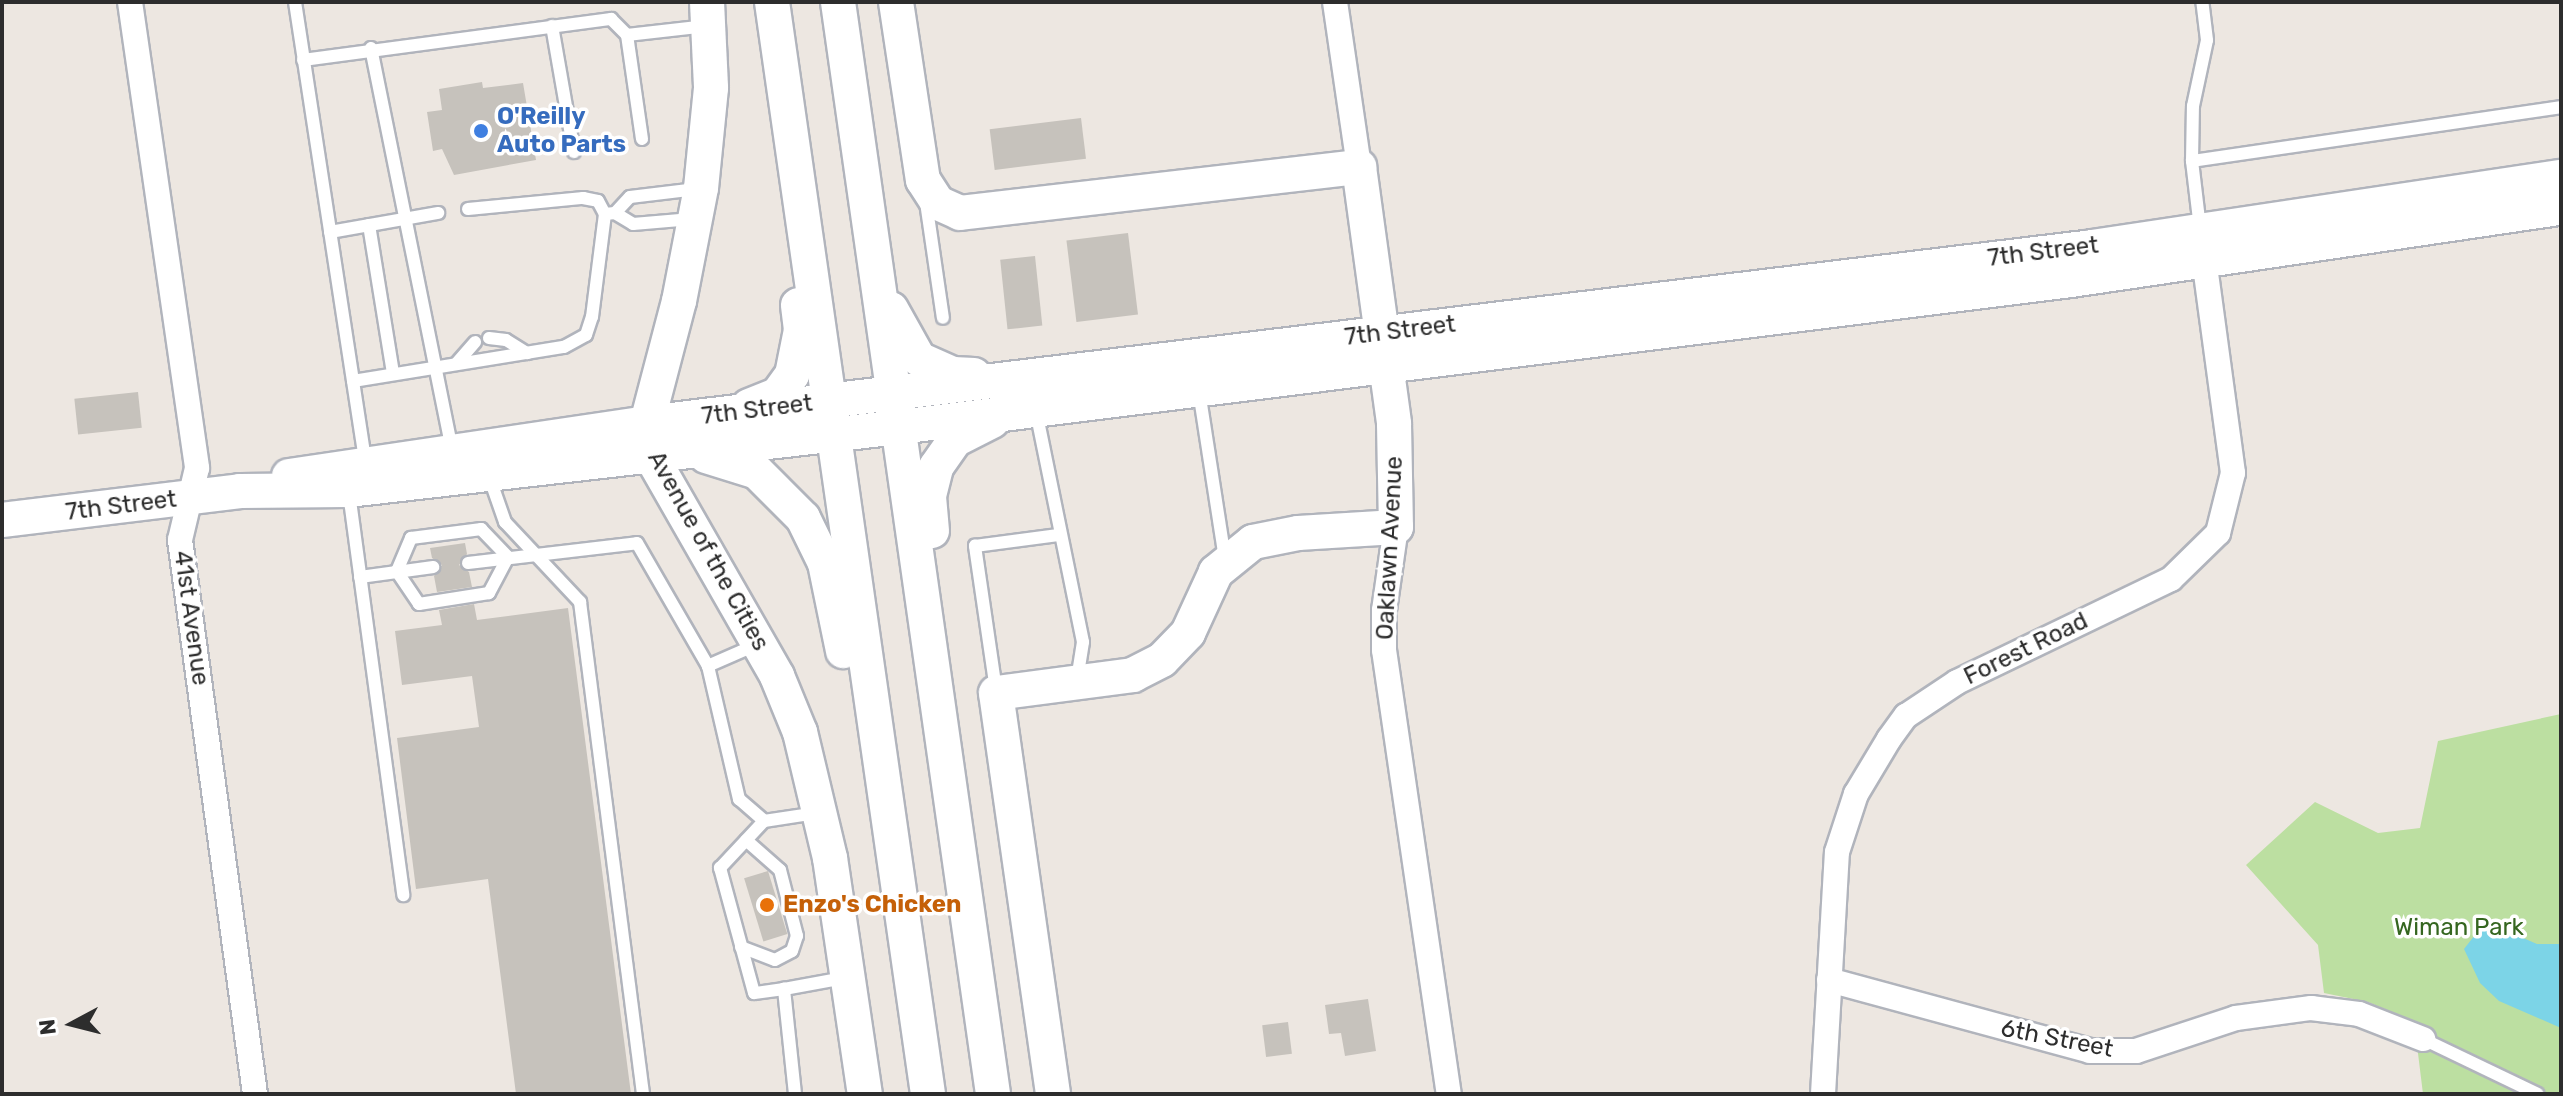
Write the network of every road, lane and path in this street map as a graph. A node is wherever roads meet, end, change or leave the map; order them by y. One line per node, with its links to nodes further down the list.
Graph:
1 (130, 2): 49 (street, 41st Avenue)
2 (295, 2): 12 (lane)
3 (770, 2): 43 (main road); 44 (main road)
4 (838, 2): 29 (main road)
5 (896, 2): 19 (main road)
6 (1335, 2): 17 (street, Oaklawn Avenue)
7 (2202, 2): 16 (lane)
8 (708, 14): 10 (lane); 20 (main road, Avenue of the Cities)
9 (552, 26): 10 (lane); 11 (lane); 15 (lane)
10 (627, 35): 14 (lane)
11 (371, 48): 12 (lane); 25 (lane)
12 (303, 60): 27 (lane)
13 (2561, 107): 16 (lane)
14 (642, 139)
15 (574, 152)
16 (2192, 161): 28 (lane)
17 (1359, 167): 19 (main road); 33 (main road, Oaklawn Avenue)
18 (2561, 177): 28 (main road, 7th Street)
19 (923, 180): 30 (lane)
20 (699, 204): 24 (lane); 24 (lane); 45 (main road, Avenue of the Cities)
21 (2561, 208): 28 (main road, 7th Street)
22 (468, 209): 24 (lane)
23 (438, 213): 25 (lane)
24 (610, 213): 34 (lane)
25 (404, 220): 26 (lane); 36 (lane)
26 (369, 225): 27 (lane); 38 (lane)
27 (330, 232): 39 (lane)
28 (2202, 246): 33 (main road, 7th Street); 71 (street, Forest Road)
29 (876, 264): 37 (main road); 41 (main road)
30 (943, 318)
31 (489, 338): 34 (lane)
32 (475, 342): 35 (lane)
33 (1384, 350): 37 (main road, 7th Street); 40 (main road, 7th Street); 51 (main road, Oaklawn Avenue)
34 (527, 353): 35 (lane)
35 (456, 364): 36 (lane)
36 (432, 367): 38 (lane); 46 (lane)
37 (1062, 373): 41 (main road, 7th Street)
38 (393, 374): 39 (lane)
39 (353, 381): 48 (lane)
40 (1199, 389): 42 (main road, 7th Street); 55 (lane)
41 (896, 411): 42 (main road, 7th Street); 44 (main road, 7th Street); 66 (main road)
42 (1022, 411): 52 (lane); 66 (main road)
43 (730, 414): 44 (main road, 7th Street); 45 (main road, 7th Street)
44 (832, 418): 45 (main road, 7th Street); 73 (main road)
45 (658, 442): 46 (main road, 7th Street); 47 (main road, 7th Street); 60 (main road, Avenue of the Cities); 73 (main road)
46 (452, 450): 48 (main road, 7th Street)
47 (488, 473): 48 (main road, 7th Street); 53 (lane)
48 (356, 476): 49 (main road, 7th Street); 59 (lane)
49 (190, 498): 50 (main road, 7th Street); 75 (street, 41st Avenue)
50 (2, 520)
51 (1396, 527): 55 (main road); 82 (street, Oaklawn Avenue)
52 (1058, 535): 62 (lane); 63 (lane)
53 (535, 553): 54 (lane); 61 (lane); 76 (lane)
54 (508, 557): 56 (lane); 58 (lane); 58 (lane)
55 (1226, 561): 62 (main road)
56 (468, 563)
57 (433, 567): 58 (lane)
58 (397, 571): 59 (lane)
59 (360, 577): 68 (lane)
60 (759, 643): 61 (lane); 64 (main road, Avenue of the Cities)
61 (708, 666): 65 (lane)
62 (1077, 683): 63 (main road)
63 (996, 693): 81 (main road)
64 (822, 813): 65 (lane); 70 (main road, Avenue of the Cities)
65 (764, 821): 67 (lane)
66 (956, 830): 80 (main road)
67 (746, 840): 69 (lane); 69 (lane)
68 (403, 895)
69 (741, 947): 72 (lane)
70 (848, 977): 72 (lane); 78 (main road, Avenue of the Cities)
71 (1829, 980): 74 (street, 6th Street); 83 (street, Forest Road)
72 (784, 989): 77 (lane)
73 (917, 1017): 79 (main road)
74 (2423, 1039): 84 (lane)
75 (255, 1094)
76 (643, 1094)
77 (795, 1094)
78 (865, 1094)
79 (928, 1094)
80 (993, 1094)
81 (1053, 1094)
82 (1449, 1094)
83 (1823, 1094)
84 (2538, 1094)

